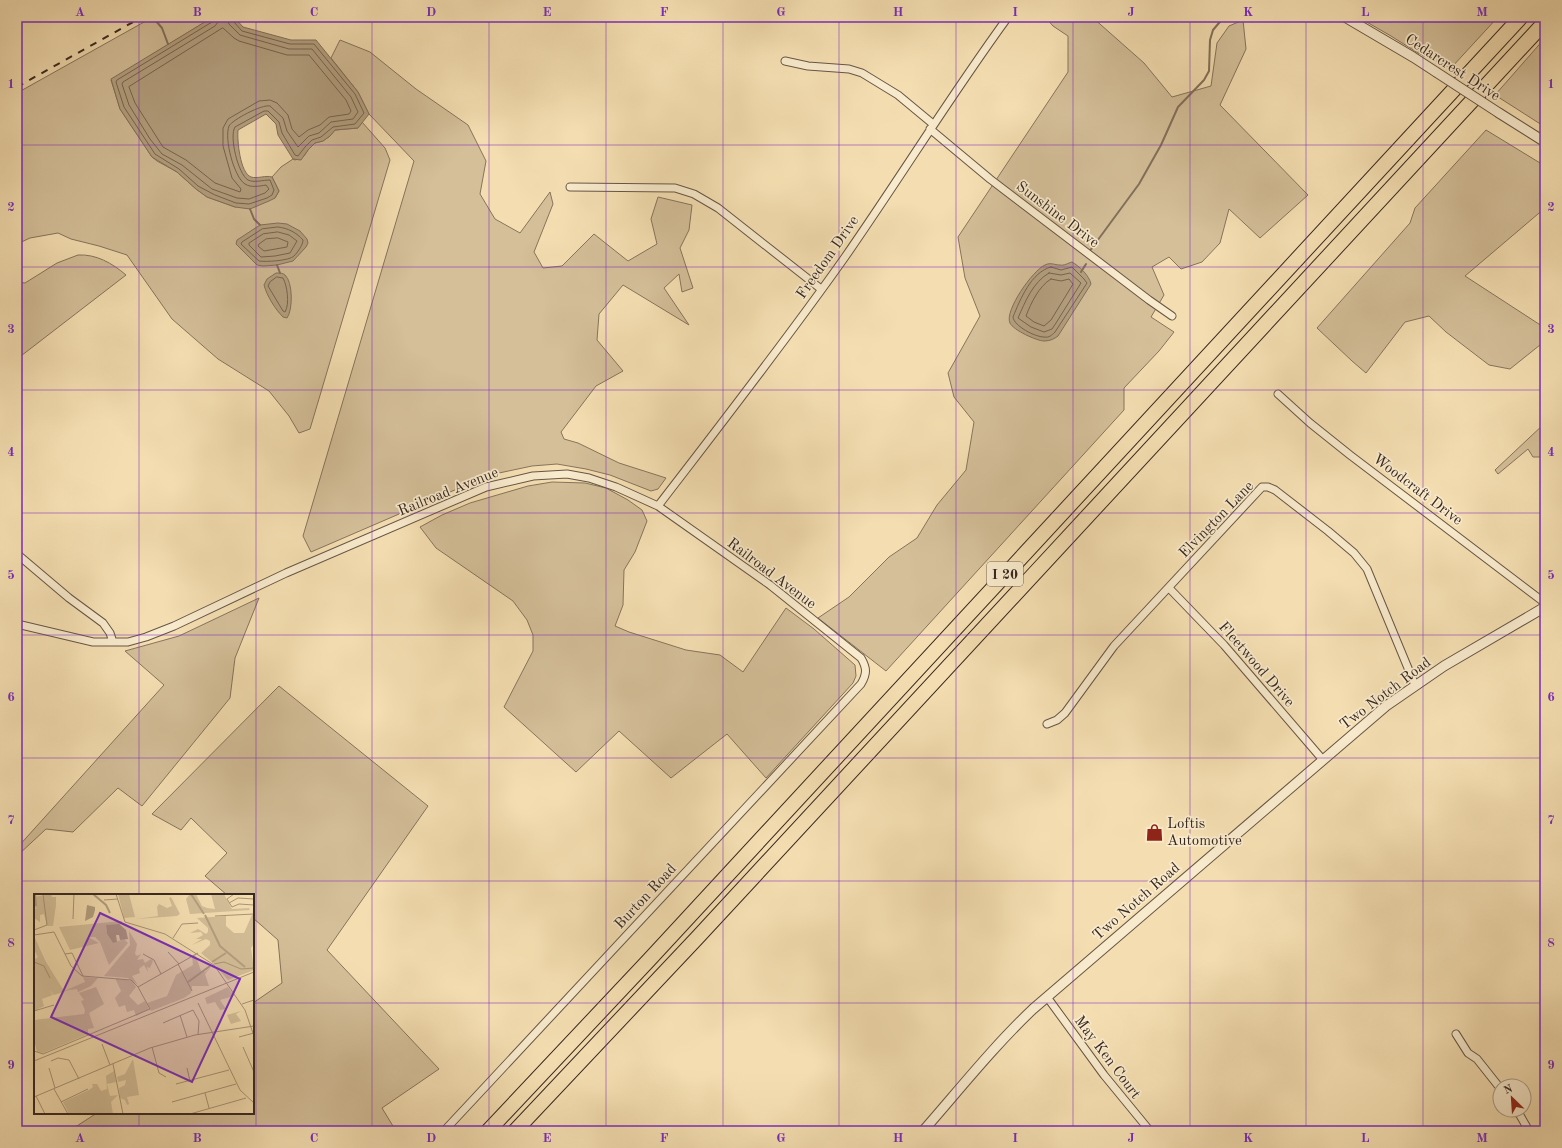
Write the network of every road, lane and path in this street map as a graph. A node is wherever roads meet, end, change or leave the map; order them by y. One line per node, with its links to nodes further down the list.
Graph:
1 (1008, 17): 6 (street, Freedom Drive)
2 (1345, 17): 7 (street, Cedarcrest Drive, bridge)
3 (1521, 17): 28 (highway, I 20)
4 (1545, 22): 29 (highway, I 20)
5 (785, 61): 6 (street, Sunshine Drive)
6 (932, 126): 9 (street, Freedom Drive); 10 (street, Sunshine Drive)
7 (1545, 142)
8 (570, 187): 9 (street)
9 (821, 290): 12 (street, Freedom Drive)
10 (1172, 316)
11 (1278, 394): 15 (street, Woodcraft Drive)
12 (658, 506): 18 (street, Railroad Avenue); 19 (street, Railroad Avenue)
13 (17, 554): 18 (street)
14 (1169, 588): 20 (street, Elvington Lane); 21 (street, Elvington Lane); 22 (street, Fleetwood Drive)
15 (1545, 603)
16 (1545, 607): 20 (street, Two Notch Road)
17 (17, 624): 18 (street, Railroad Avenue)
18 (113, 642)
19 (865, 678): 27 (street, Burton Road)
20 (1415, 685): 22 (street, Two Notch Road)
21 (1047, 724)
22 (1323, 760): 23 (street, Two Notch Road)
23 (1047, 997): 30 (street, Two Notch Road); 31 (street, May Ken Court)
24 (1456, 1034): 25 (street)
25 (1492, 1078)
26 (1522, 1118): 32 (street)
27 (444, 1131)
28 (488, 1131)
29 (515, 1131)
30 (923, 1131)
31 (1150, 1131)
32 (1529, 1131)

